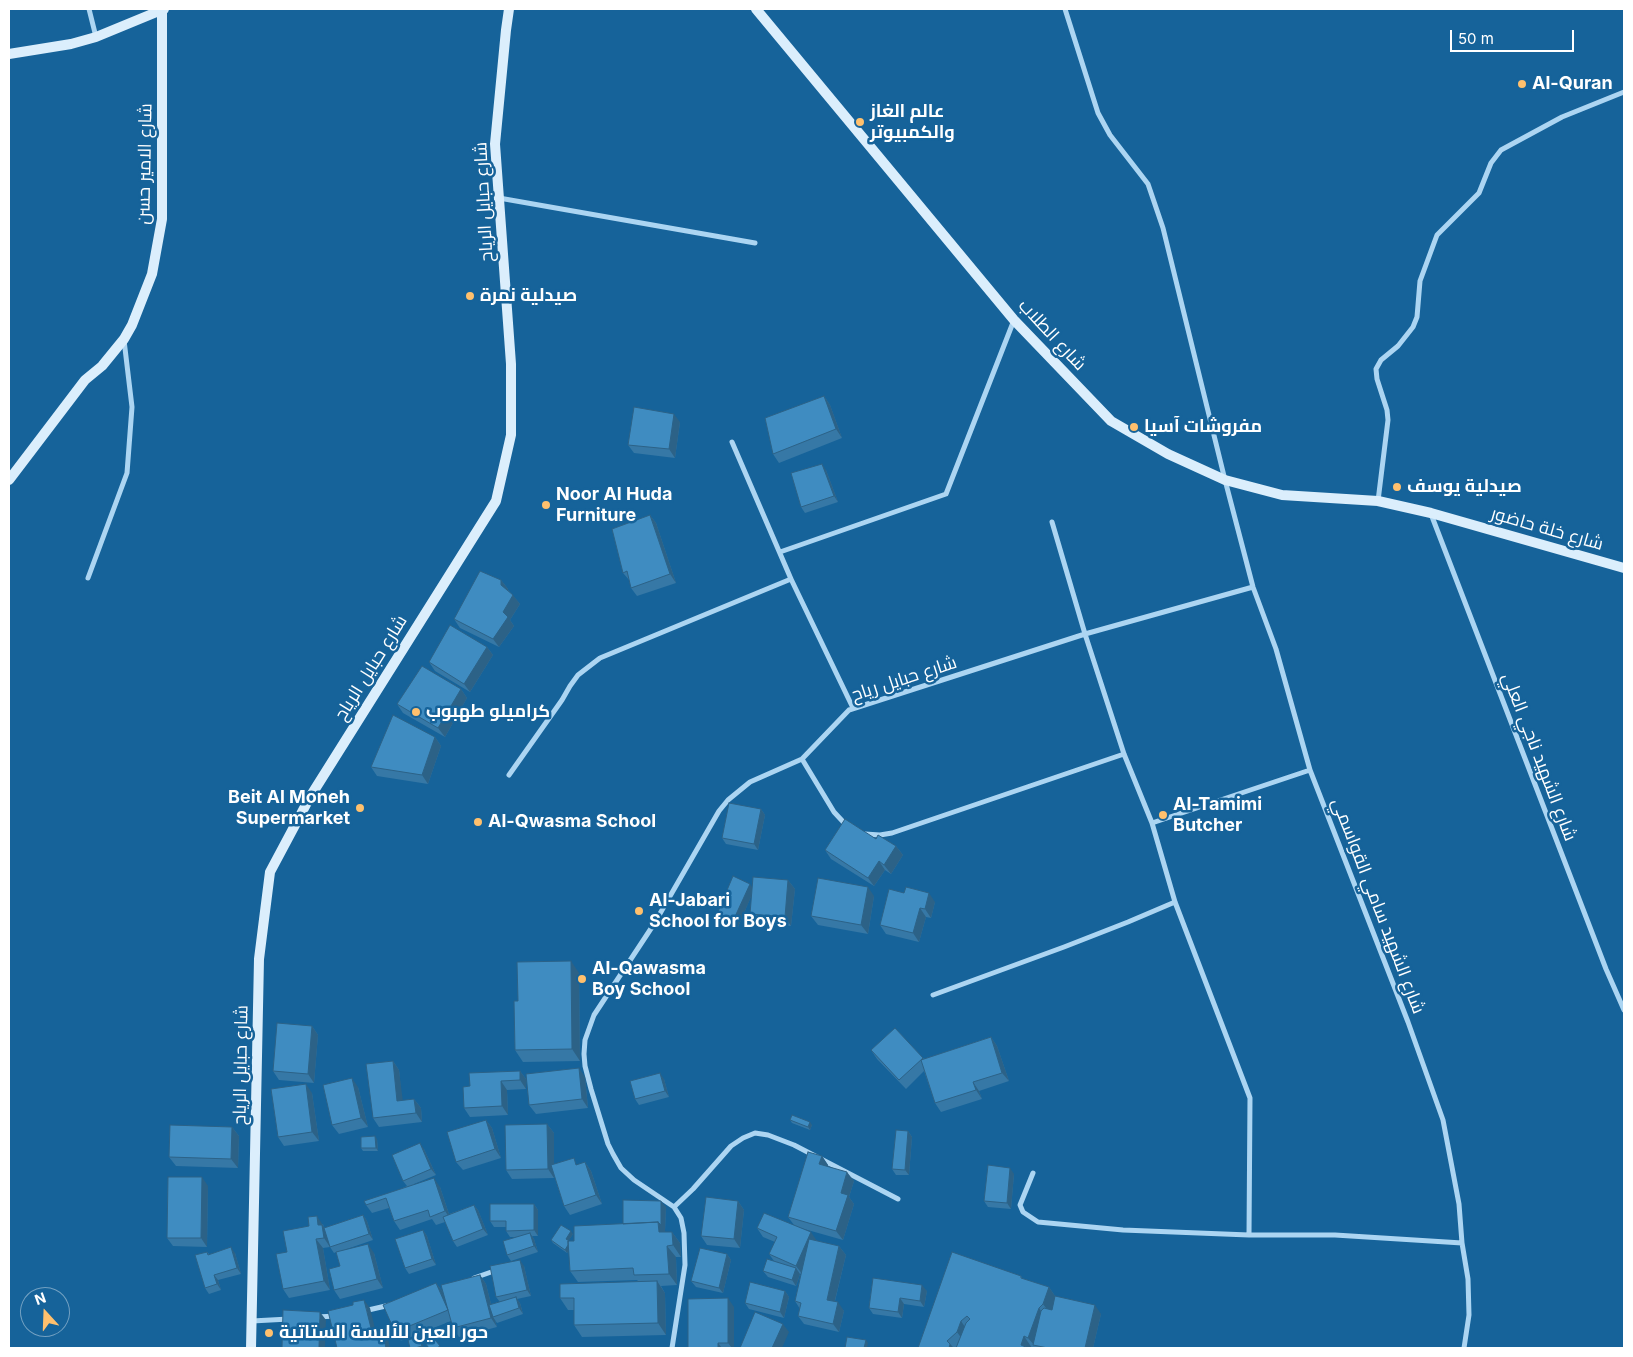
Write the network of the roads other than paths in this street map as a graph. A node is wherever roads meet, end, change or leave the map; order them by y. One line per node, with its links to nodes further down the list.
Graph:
1 (89, 9): 6 (street)
2 (509, 9): 9 (street, شارع حبايل الرياح)
3 (756, 9): 11 (street, شارع الطلاب)
4 (1066, 9): 15 (street, شارع الشهيد سامي القواسمي)
5 (163, 10): 6 (street); 12 (street, شارع الامير حسن)
6 (96, 37): 7 (street)
7 (9, 54)
8 (1624, 92): 16 (street)
9 (498, 198): 10 (street); 48 (street, شارع حبايل الرياح)
10 (755, 243)
11 (1014, 320): 15 (street, شارع الطلاب); 19 (street)
12 (124, 339): 14 (street, شارع الامير حسن); 21 (street)
13 (732, 442): 19 (street)
14 (9, 480)
15 (1225, 480): 16 (street, شارع الطلاب); 23 (street, شارع الشهيد سامي القواسمي)
16 (1378, 501): 17 (street, شارع الطلاب)
17 (1431, 513): 20 (street, شارع خلة حاضور); 35 (street, شارع الشهيد ناجي العلي)
18 (1052, 522): 24 (street)
19 (780, 552): 22 (street)
20 (1624, 568)
21 (88, 578)
22 (791, 579): 25 (street); 29 (street)
23 (1253, 587): 24 (street, شارع حبايل رياح); 28 (street, شارع الشهيد سامي القواسمي)
24 (1085, 634): 25 (street, شارع حبايل رياح); 26 (street)
25 (853, 708): 27 (street, شارع حبايل رياح)
26 (1124, 754): 30 (street); 32 (street)
27 (802, 759): 31 (street); 38 (street, شارع حبايل رياح)
28 (1310, 770): 30 (street); 40 (street, شارع الشهيد سامي القواسمي)
29 (509, 775)
30 (1152, 823): 33 (street)
31 (852, 829)
32 (861, 833)
33 (1175, 902): 34 (street); 39 (street)
34 (933, 995)
35 (1624, 1010)
36 (1033, 1173): 39 (street)
37 (898, 1199): 38 (street)
38 (674, 1208): 50 (street)
39 (1249, 1235): 40 (street)
40 (1462, 1243): 51 (street, شارع الشهيد سامي القواسمي)
41 (500, 1269): 42 (street)
42 (472, 1278)
43 (396, 1303): 44 (street)
44 (360, 1312)
45 (343, 1316): 47 (street)
46 (297, 1318): 48 (street)
47 (306, 1318)
48 (252, 1321): 49 (street, شارع حبايل الرياح)
49 (251, 1348)
50 (672, 1348)
51 (1464, 1348)

